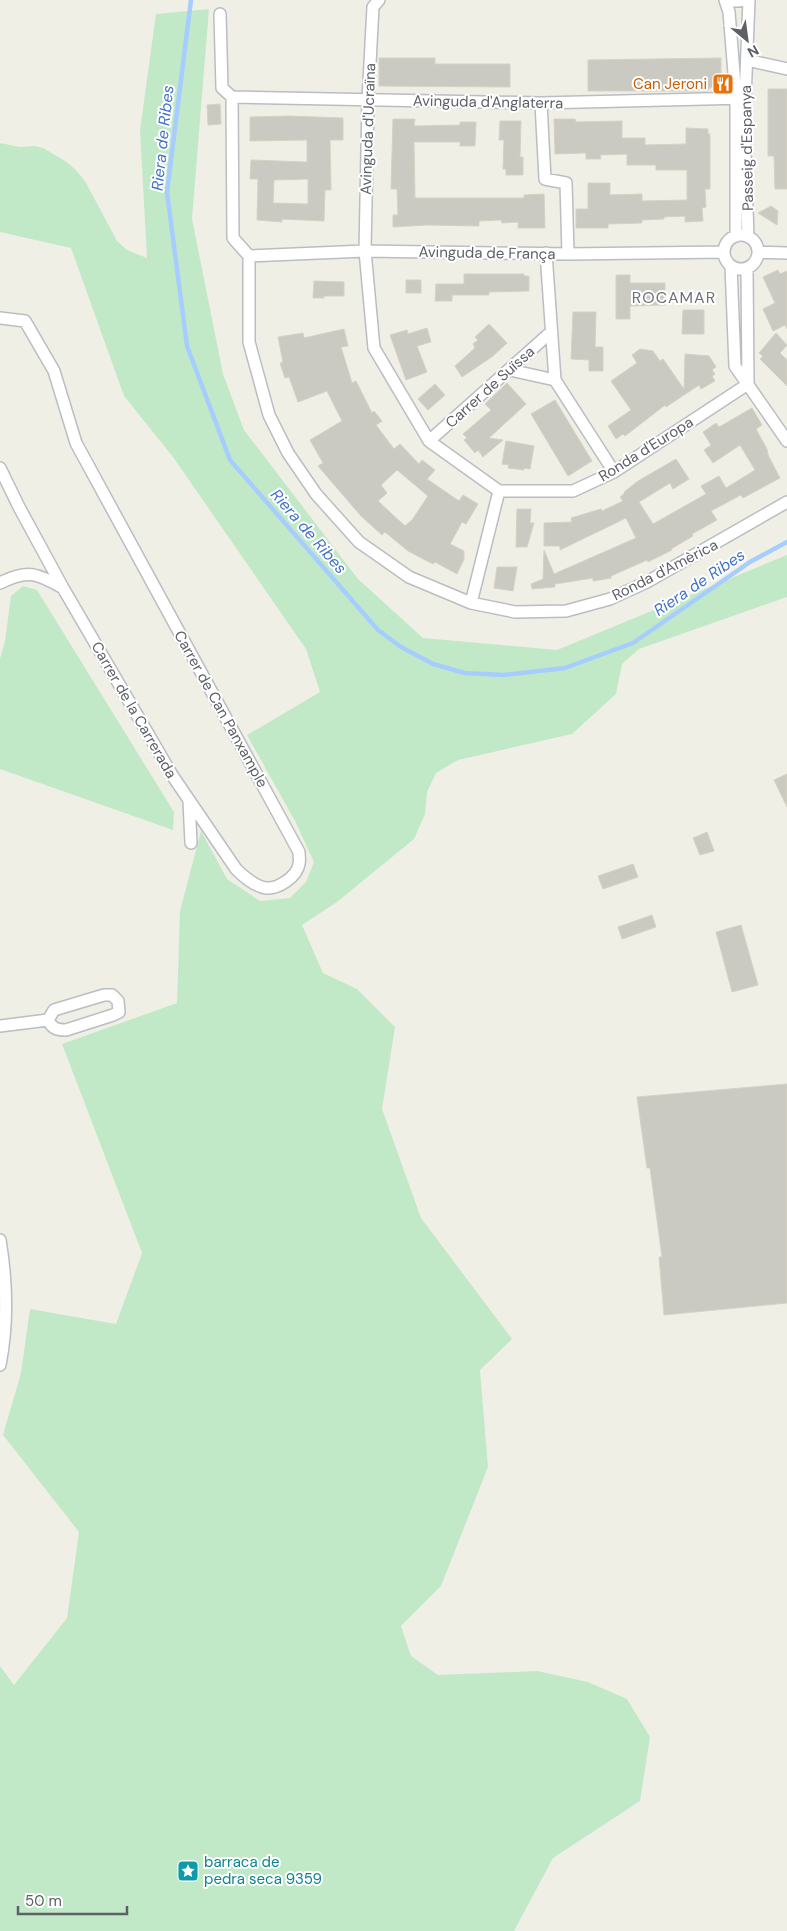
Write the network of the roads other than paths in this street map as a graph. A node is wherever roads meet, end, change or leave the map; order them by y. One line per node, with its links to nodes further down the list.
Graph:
1 (725, 0): 2 (street, Passeig d'Espanya); 8 (street, Passeig d'Espanya)
2 (747, 0): 5 (street, Passeig d'Espanya)
3 (373, 2): 9 (street, Avinguda d'Ucraïna)
4 (220, 14): 7 (street)
5 (747, 60): 6 (street); 8 (street, Passeig d'Espanya)
6 (787, 69)
7 (232, 97): 9 (street, Avinguda d'Anglaterra); 18 (street)
8 (741, 98): 10 (street, Avinguda d'Anglaterra); 11 (street, Passeig d'Espanya)
9 (368, 100): 10 (street, Avinguda d'Anglaterra); 12 (street, Avinguda d'Ucraïna)
10 (541, 103): 17 (street)
11 (742, 236): 13 (street); 14 (street)
12 (365, 251): 15 (street, Avinguda de França); 18 (street, Avinguda de França); 26 (street)
13 (724, 252): 17 (street, Avinguda de França); 19 (street)
14 (758, 252): 16 (street); 20 (street)
15 (546, 253): 17 (street, Avinguda de França); 22 (street)
16 (787, 253)
17 (568, 254)
18 (249, 256): 34 (street, Ronda d'Amèrica)
19 (731, 266): 20 (street); 25 (street)
20 (747, 268): 25 (street)
21 (0, 318): 36 (street, Carrer de Can Panxample)
22 (551, 332): 23 (street, Carrer de Suïssa); 24 (street)
23 (510, 370): 24 (street); 26 (street, Carrer de Suïssa)
24 (555, 380): 29 (street)
25 (748, 384): 27 (street); 29 (street, Ronda d'Europa)
26 (429, 441): 30 (street)
27 (787, 442)
28 (0, 468): 33 (street, Carrer de la Carrerada)
29 (614, 472): 30 (street, Ronda d'Europa)
30 (499, 491): 34 (street)
31 (787, 502): 34 (street, Ronda d'Amèrica)
32 (0, 582): 33 (street)
33 (63, 588): 35 (street, Carrer de la Carrerada)
34 (471, 603)
35 (188, 799): 36 (street, Carrer de la Carrerada); 37 (street)
36 (210, 830)
37 (191, 843)
38 (48, 1020): 38 (street); 39 (street)
39 (0, 1026)
40 (0, 1240): 41 (street)
41 (0, 1366)

